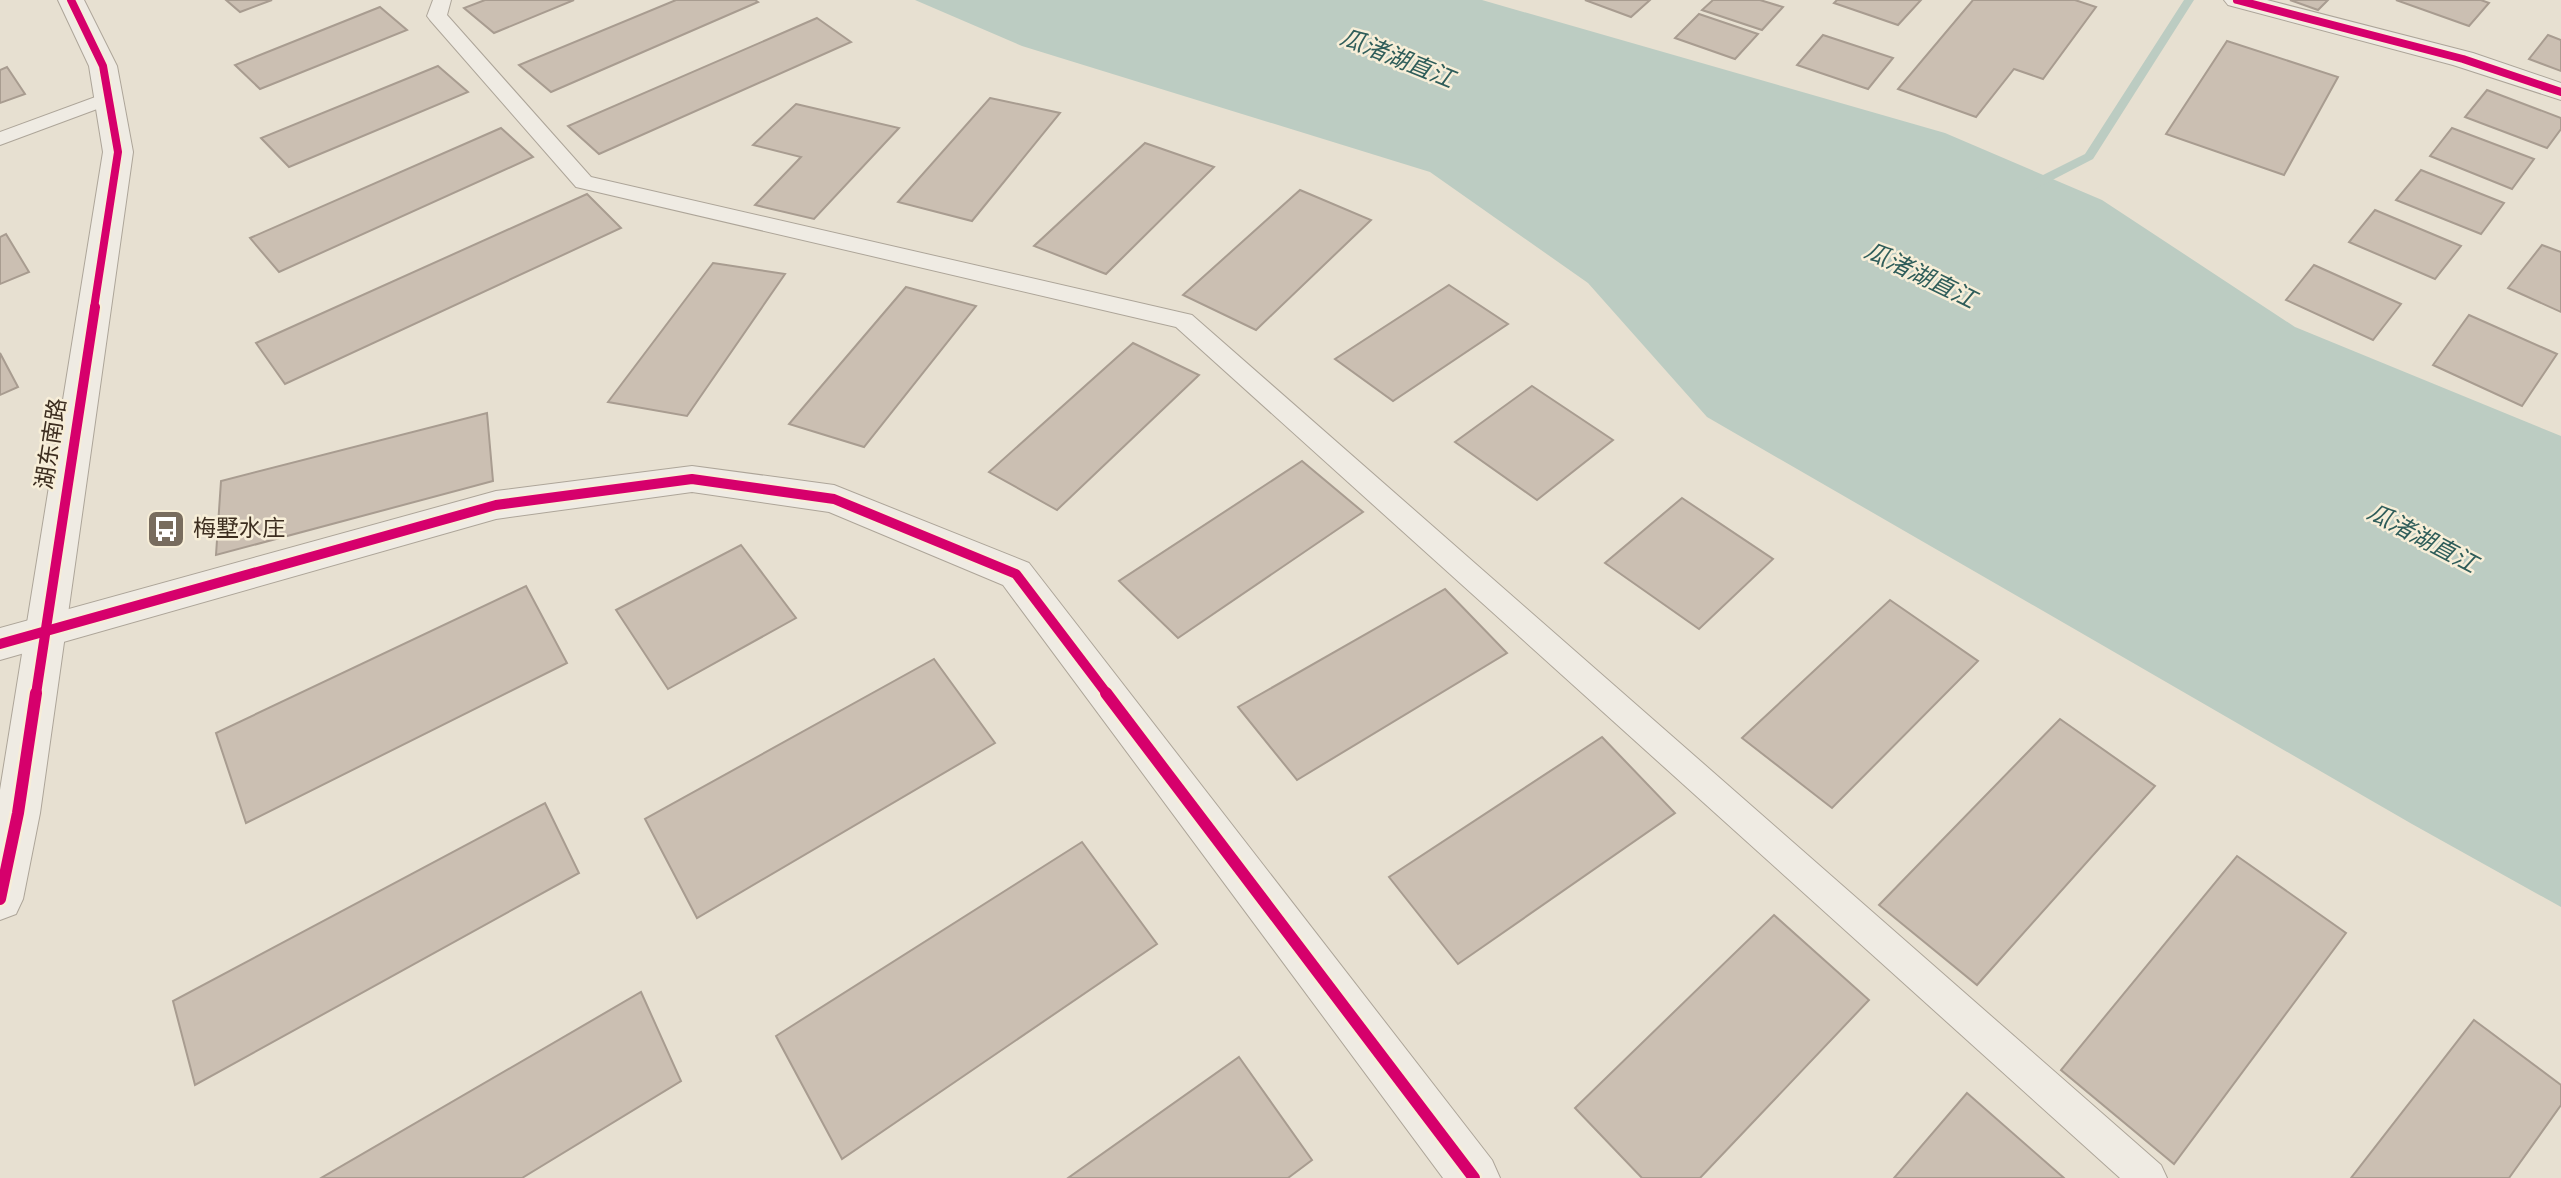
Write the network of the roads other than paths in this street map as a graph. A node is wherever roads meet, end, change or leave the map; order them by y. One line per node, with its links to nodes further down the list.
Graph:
1 (71, 0): 5 (street, 湖东南路)
2 (442, 0): 11 (lane)
3 (2237, 0): 4 (street)
4 (2561, 92)
5 (109, 98): 6 (lane); 7 (street, 湖东南路)
6 (0, 139)
7 (45, 632): 8 (street); 9 (street, 湖东南路); 10 (street)
8 (0, 644)
9 (0, 900)
10 (1474, 1178)
11 (2148, 1178)

